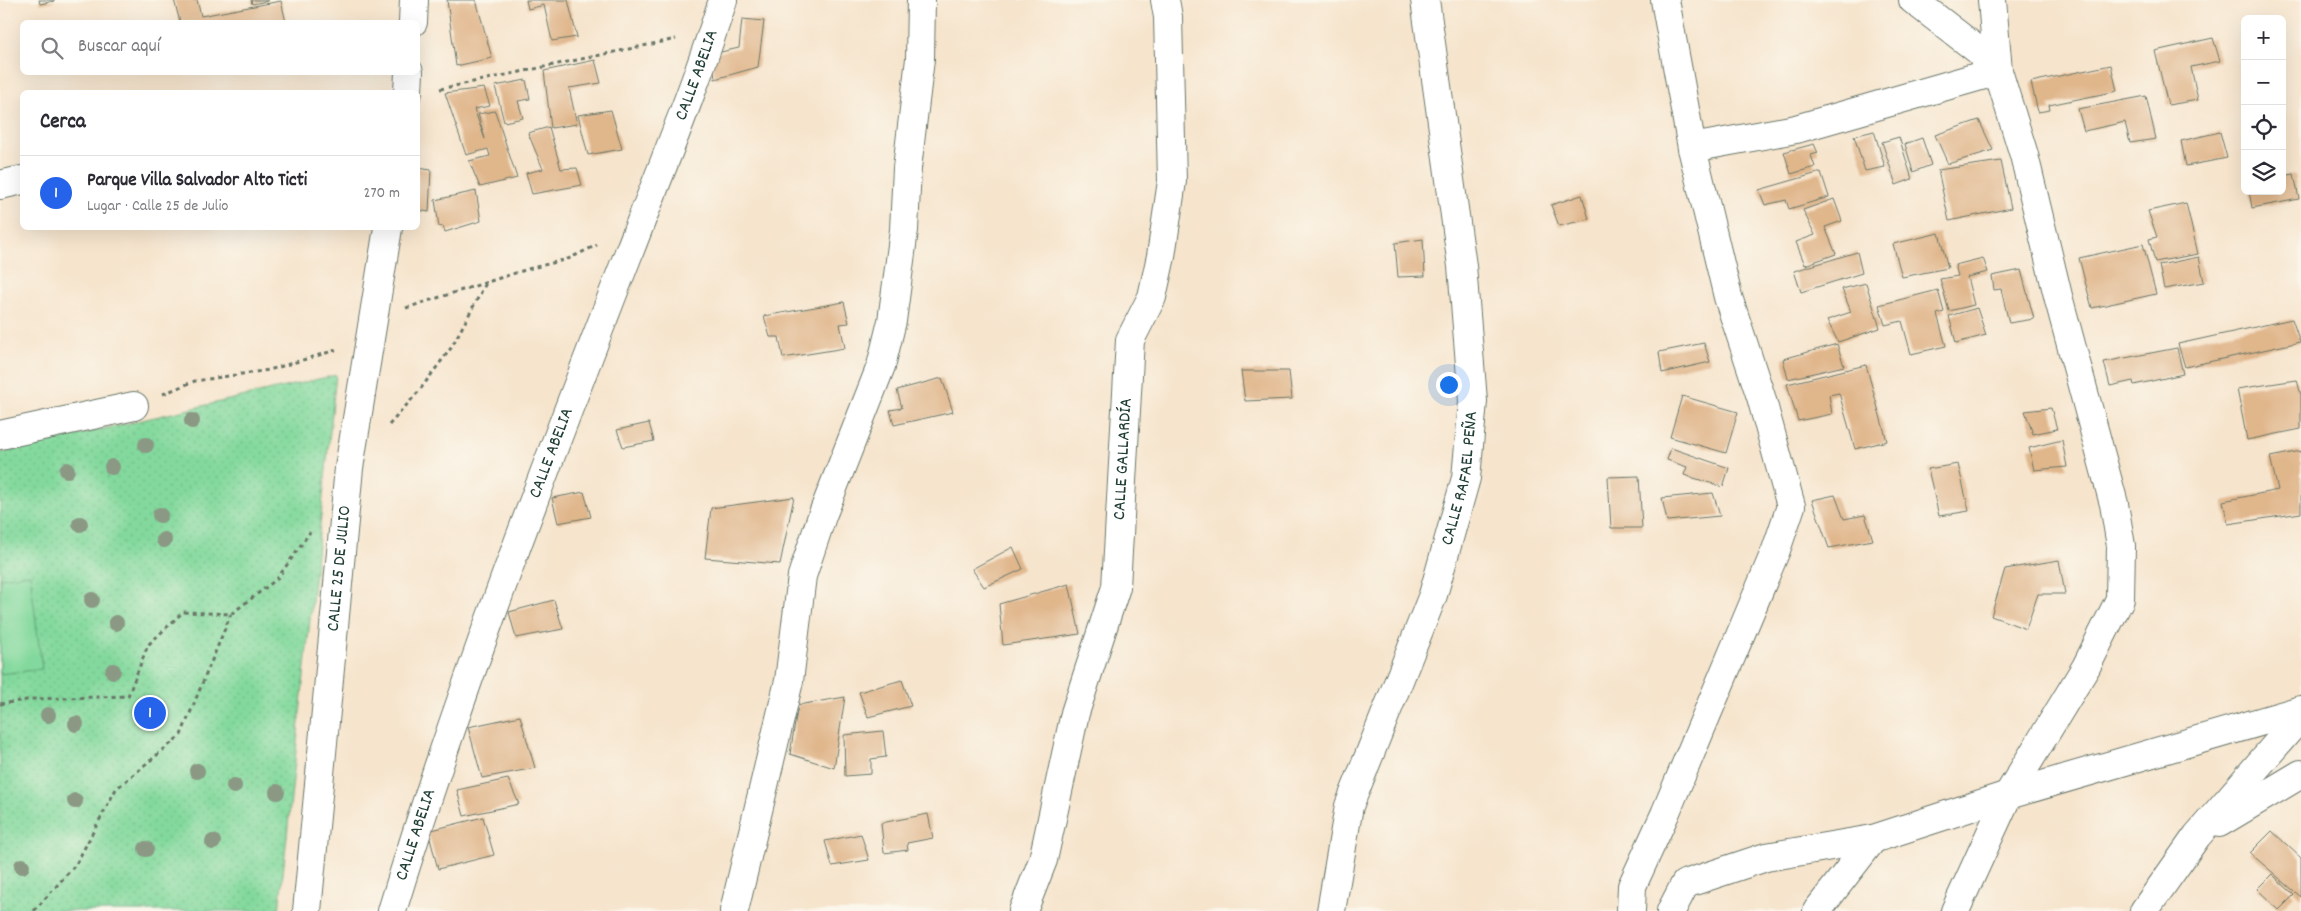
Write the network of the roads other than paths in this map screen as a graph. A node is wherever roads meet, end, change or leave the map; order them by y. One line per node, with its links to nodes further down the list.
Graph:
1 (414, 0): 9 (street)
2 (723, 0): 26 (street, CALLE ABELIA)
3 (921, 0): 27 (street)
4 (1165, 0): 28 (street, CALLE GALLARDÍA)
5 (1424, 0): 29 (street, CALLE RAFAEL PEÑA)
6 (1665, 0): 13 (street)
7 (1913, 0): 10 (street)
8 (1992, 0): 10 (street)
9 (413, 20)
10 (1998, 71): 13 (street); 22 (street)
11 (409, 75): 12 (street)
12 (408, 90)
13 (1692, 148): 30 (street)
14 (20, 180): 15 (street)
15 (0, 185)
16 (388, 230): 25 (street, CALLE 25 DE JULIO)
17 (134, 406): 18 (street)
18 (0, 435)
19 (2301, 710): 22 (street)
20 (2301, 716): 23 (street)
21 (2301, 774): 23 (street)
22 (2008, 795): 24 (street); 33 (street)
23 (2197, 836): 34 (street)
24 (1872, 839): 31 (street); 32 (street)
25 (307, 911)
26 (392, 911)
27 (734, 911)
28 (1023, 911)
29 (1331, 911)
30 (1631, 911)
31 (1671, 911)
32 (1817, 911)
33 (1955, 911)
34 (2144, 911)

